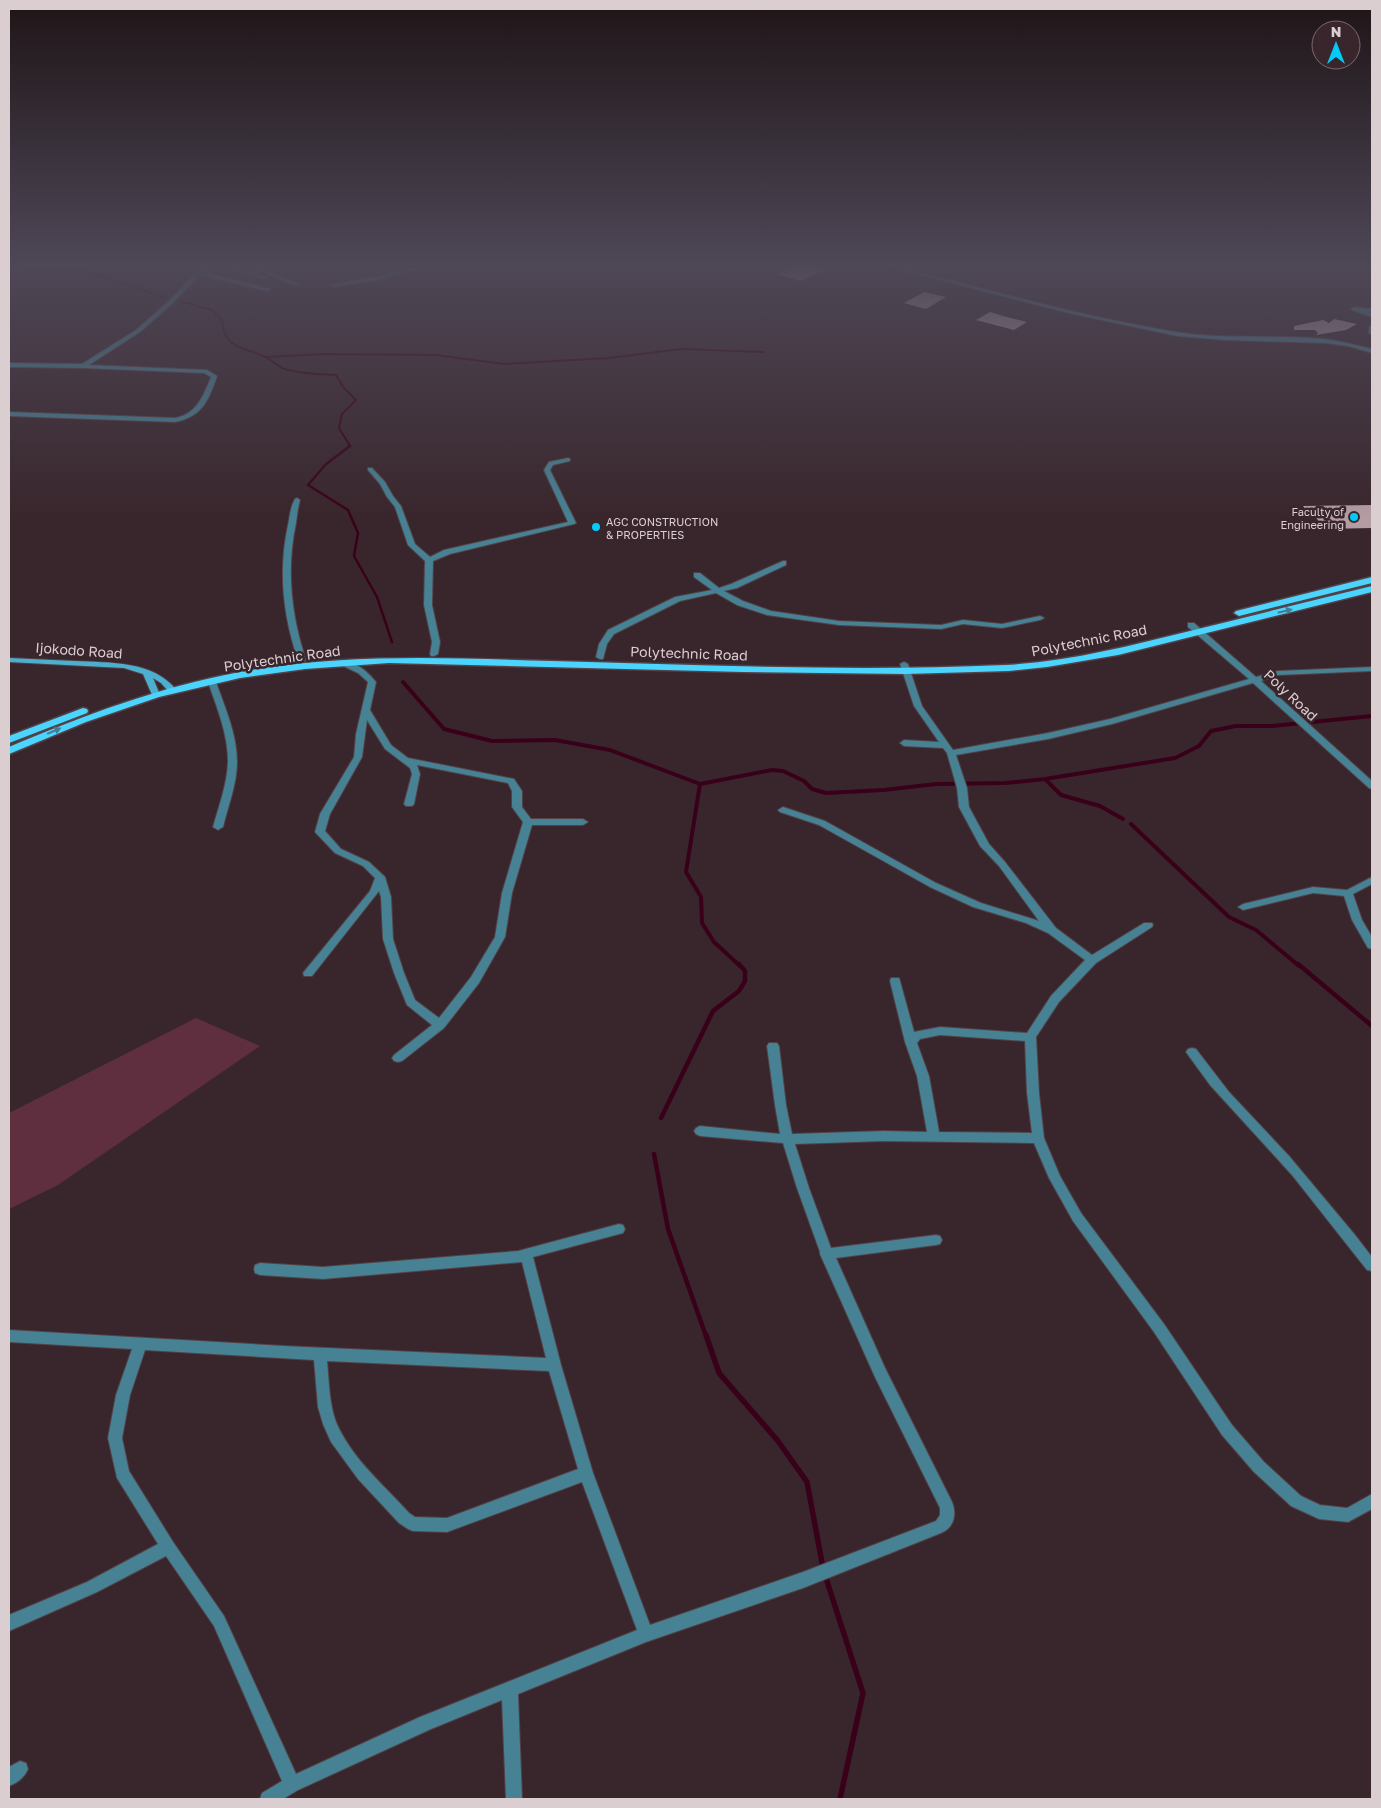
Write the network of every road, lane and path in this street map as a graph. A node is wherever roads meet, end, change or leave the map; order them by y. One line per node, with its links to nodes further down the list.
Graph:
1 (108, 350): 3 (street)
2 (9, 365): 3 (street)
3 (83, 366): 4 (street)
4 (9, 414)
5 (568, 460): 8 (street)
6 (370, 468): 8 (street)
7 (297, 500): 21 (street)
8 (429, 560): 18 (street)
9 (783, 563): 14 (street)
10 (696, 575): 14 (street)
11 (1372, 580): 12 (main road, Polytechnic Road)
12 (1344, 587): 15 (main road); 17 (main road, Polytechnic Road)
13 (1372, 589): 15 (main road, Polytechnic Road)
14 (718, 591): 16 (street); 19 (street)
15 (1354, 593): 17 (main road, Polytechnic Road, one-way to 15)
16 (1040, 618)
17 (1195, 628): 23 (main road, Polytechnic Road); 26 (street, Poly Road)
18 (434, 654): 19 (main road, Polytechnic Road); 21 (main road, Polytechnic Road)
19 (600, 657): 23 (main road, Polytechnic Road)
20 (9, 660): 25 (main road, Ijokodo Road)
21 (302, 660): 28 (main road, Polytechnic Road)
22 (344, 663): 23 (main road, Polytechnic Road); 27 (main road, Polytechnic Road); 30 (street)
23 (904, 667): 33 (street)
24 (1372, 669): 26 (street)
25 (147, 674): 28 (main road, Ijokodo Road); 29 (main road)
26 (1254, 678): 33 (street); 36 (street, Poly Road)
27 (212, 682): 28 (main road, Polytechnic Road); 41 (street)
28 (171, 688): 29 (main road, Polytechnic Road)
29 (155, 692): 31 (main road, Polytechnic Road); 34 (main road, Polytechnic Road, one-way to 29)
30 (366, 711): 35 (street); 42 (street)
31 (9, 740)
32 (904, 743): 33 (street)
33 (948, 749): 47 (street)
34 (9, 750)
35 (405, 760): 37 (street); 39 (street)
36 (1372, 786)
37 (409, 804)
38 (783, 810): 47 (street)
39 (528, 822): 40 (street); 52 (street)
40 (583, 822)
41 (218, 827)
42 (380, 877): 50 (street); 52 (street)
43 (1372, 880): 44 (street)
44 (1348, 893): 45 (street); 48 (street)
45 (1243, 907)
46 (1148, 925): 49 (street)
47 (1052, 931): 49 (street)
48 (1372, 945)
49 (1092, 960): 53 (street)
50 (308, 973)
51 (895, 982): 54 (street)
52 (440, 1025): 57 (street)
53 (1030, 1037): 54 (street); 60 (street)
54 (911, 1042): 59 (street)
55 (773, 1046): 61 (street)
56 (1192, 1052): 66 (street)
57 (398, 1058)
58 (700, 1131): 61 (street)
59 (934, 1136): 60 (street); 61 (street)
60 (1038, 1138): 73 (street)
61 (787, 1139): 64 (street)
62 (620, 1229): 65 (street)
63 (936, 1240): 64 (street)
64 (826, 1254): 76 (street)
65 (522, 1255): 67 (street); 71 (street)
66 (1372, 1266)
67 (260, 1269)
68 (9, 1336): 69 (street)
69 (140, 1344): 70 (street); 74 (street)
70 (320, 1355): 71 (street); 72 (street)
71 (554, 1365): 72 (street)
72 (586, 1473): 76 (street)
73 (1372, 1501)
74 (168, 1547): 75 (street); 78 (street)
75 (9, 1624)
76 (646, 1634): 77 (street)
77 (510, 1690): 78 (street); 80 (street)
78 (292, 1784): 79 (street)
79 (268, 1799)
80 (514, 1799)

